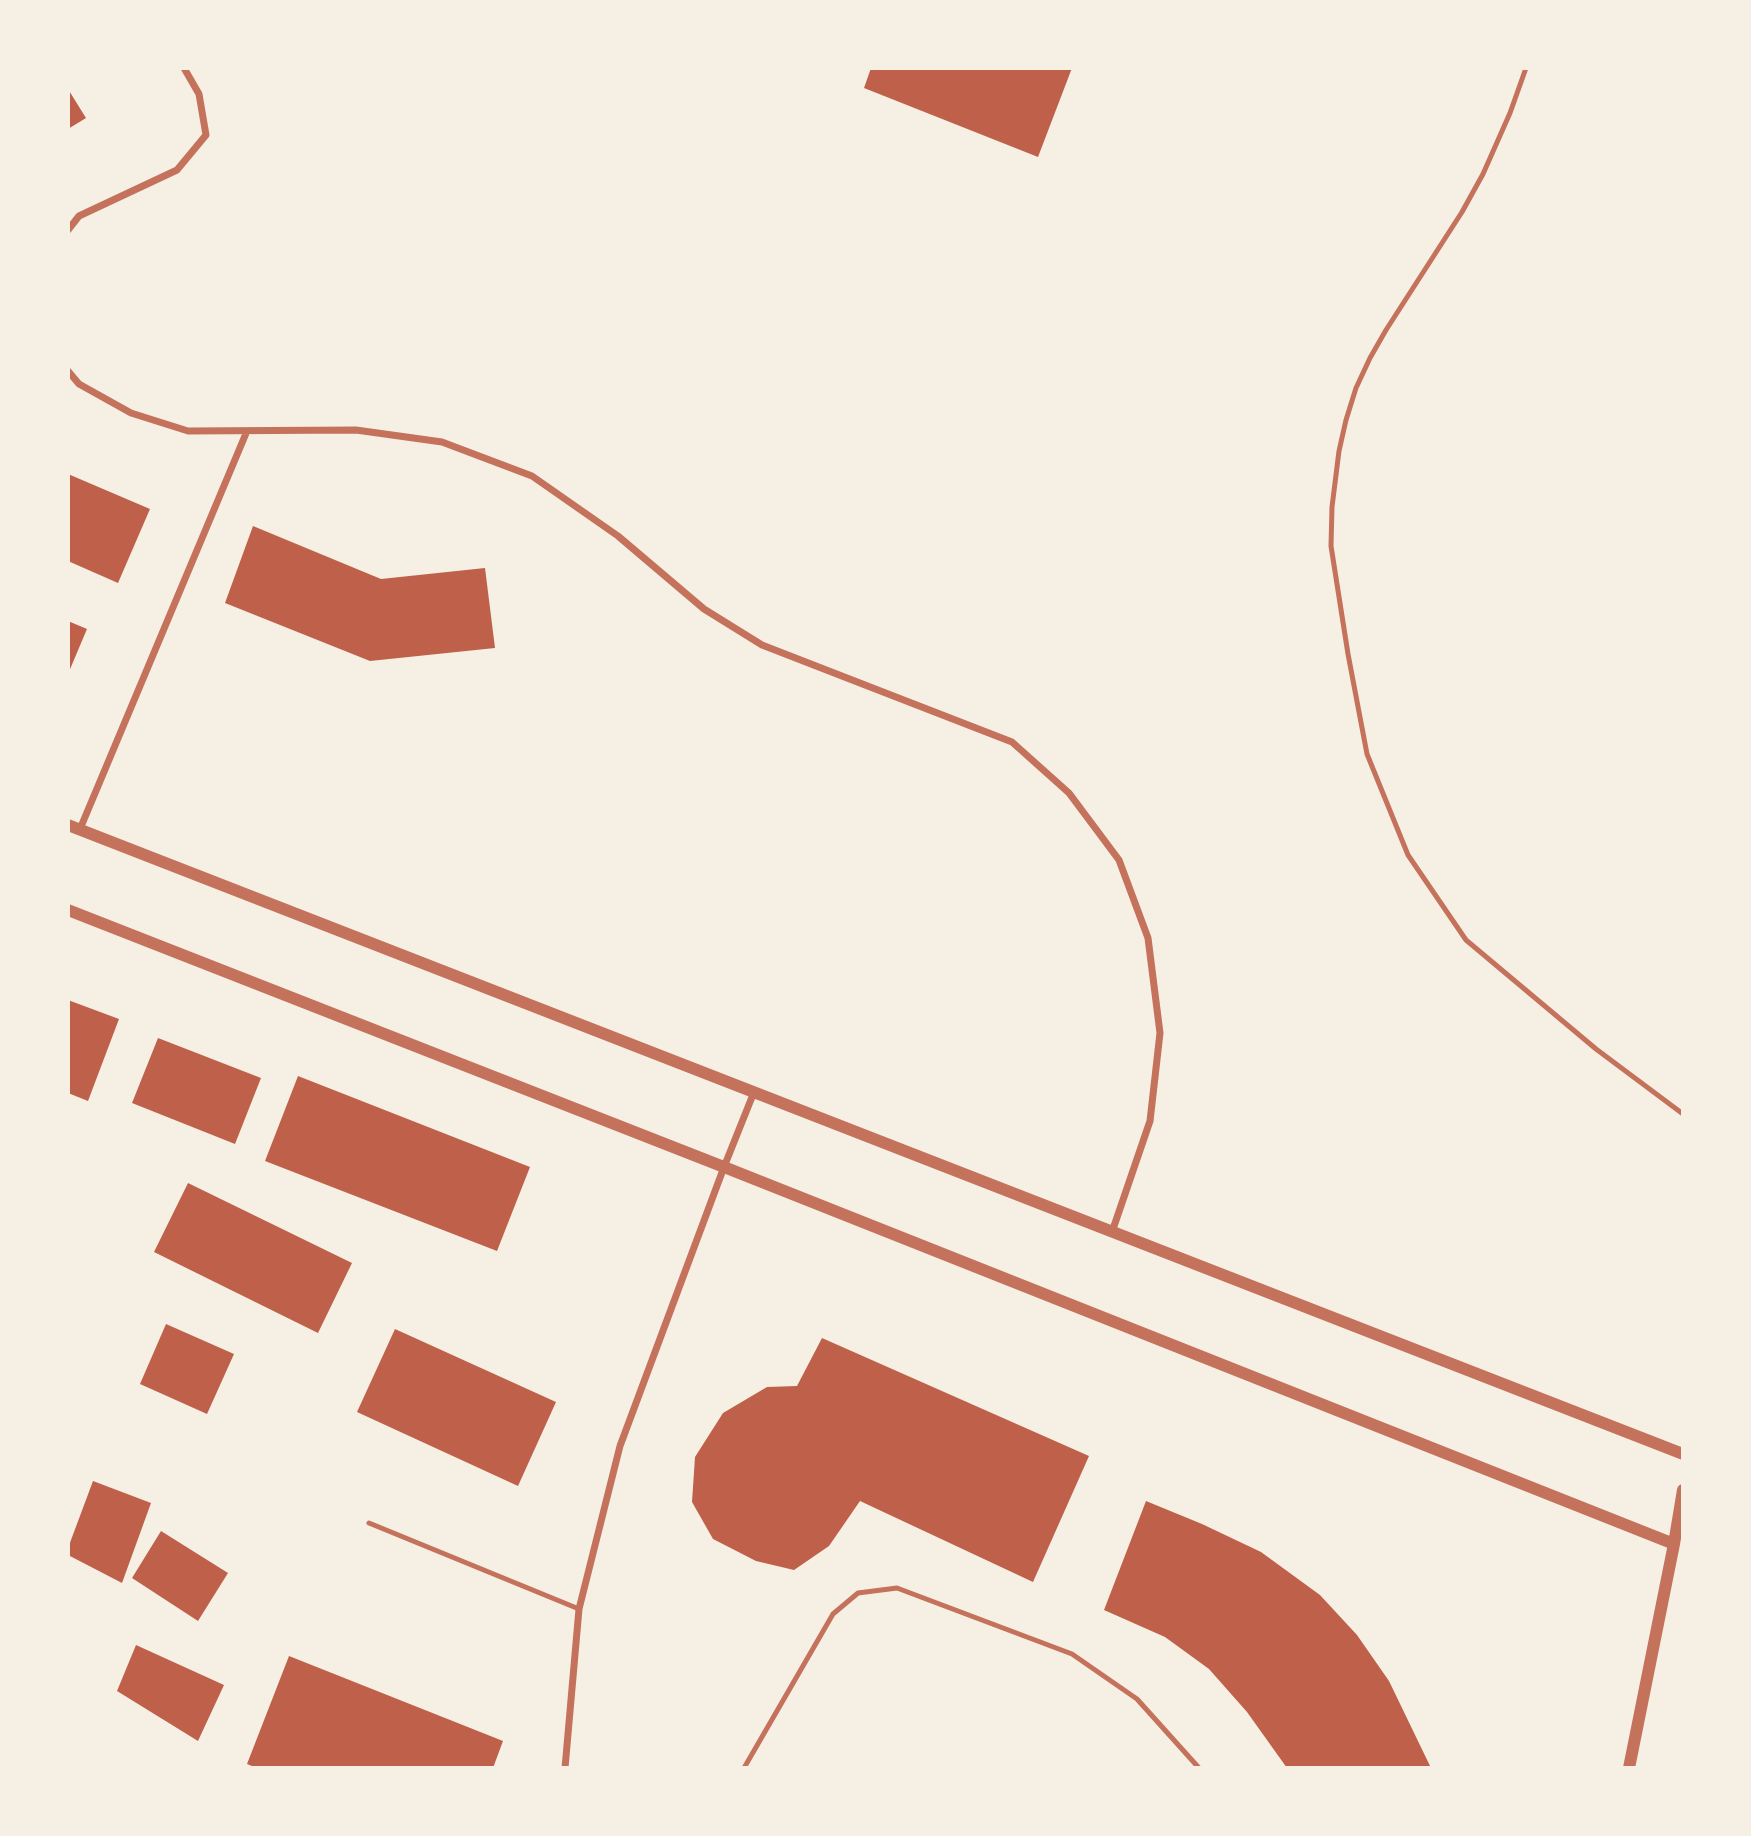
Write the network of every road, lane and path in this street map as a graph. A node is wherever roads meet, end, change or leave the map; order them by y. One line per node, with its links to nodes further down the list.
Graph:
1 (184, 68): 3 (street)
2 (1526, 68): 9 (lane)
3 (68, 230)
4 (68, 371): 5 (street)
5 (247, 431): 6 (street); 11 (street)
6 (74, 827): 8 (street)
7 (68, 910): 10 (street)
8 (754, 1092): 10 (street); 11 (street)
9 (1683, 1114)
10 (724, 1167): 16 (street); 17 (street)
11 (1112, 1232): 12 (street)
12 (1683, 1454)
13 (1683, 1490): 16 (street)
14 (369, 1523): 17 (lane)
15 (1683, 1533): 16 (lane)
16 (1674, 1544): 21 (street)
17 (579, 1609): 18 (street)
18 (565, 1768)
19 (744, 1768): 20 (lane)
20 (1199, 1768)
21 (1629, 1768)

